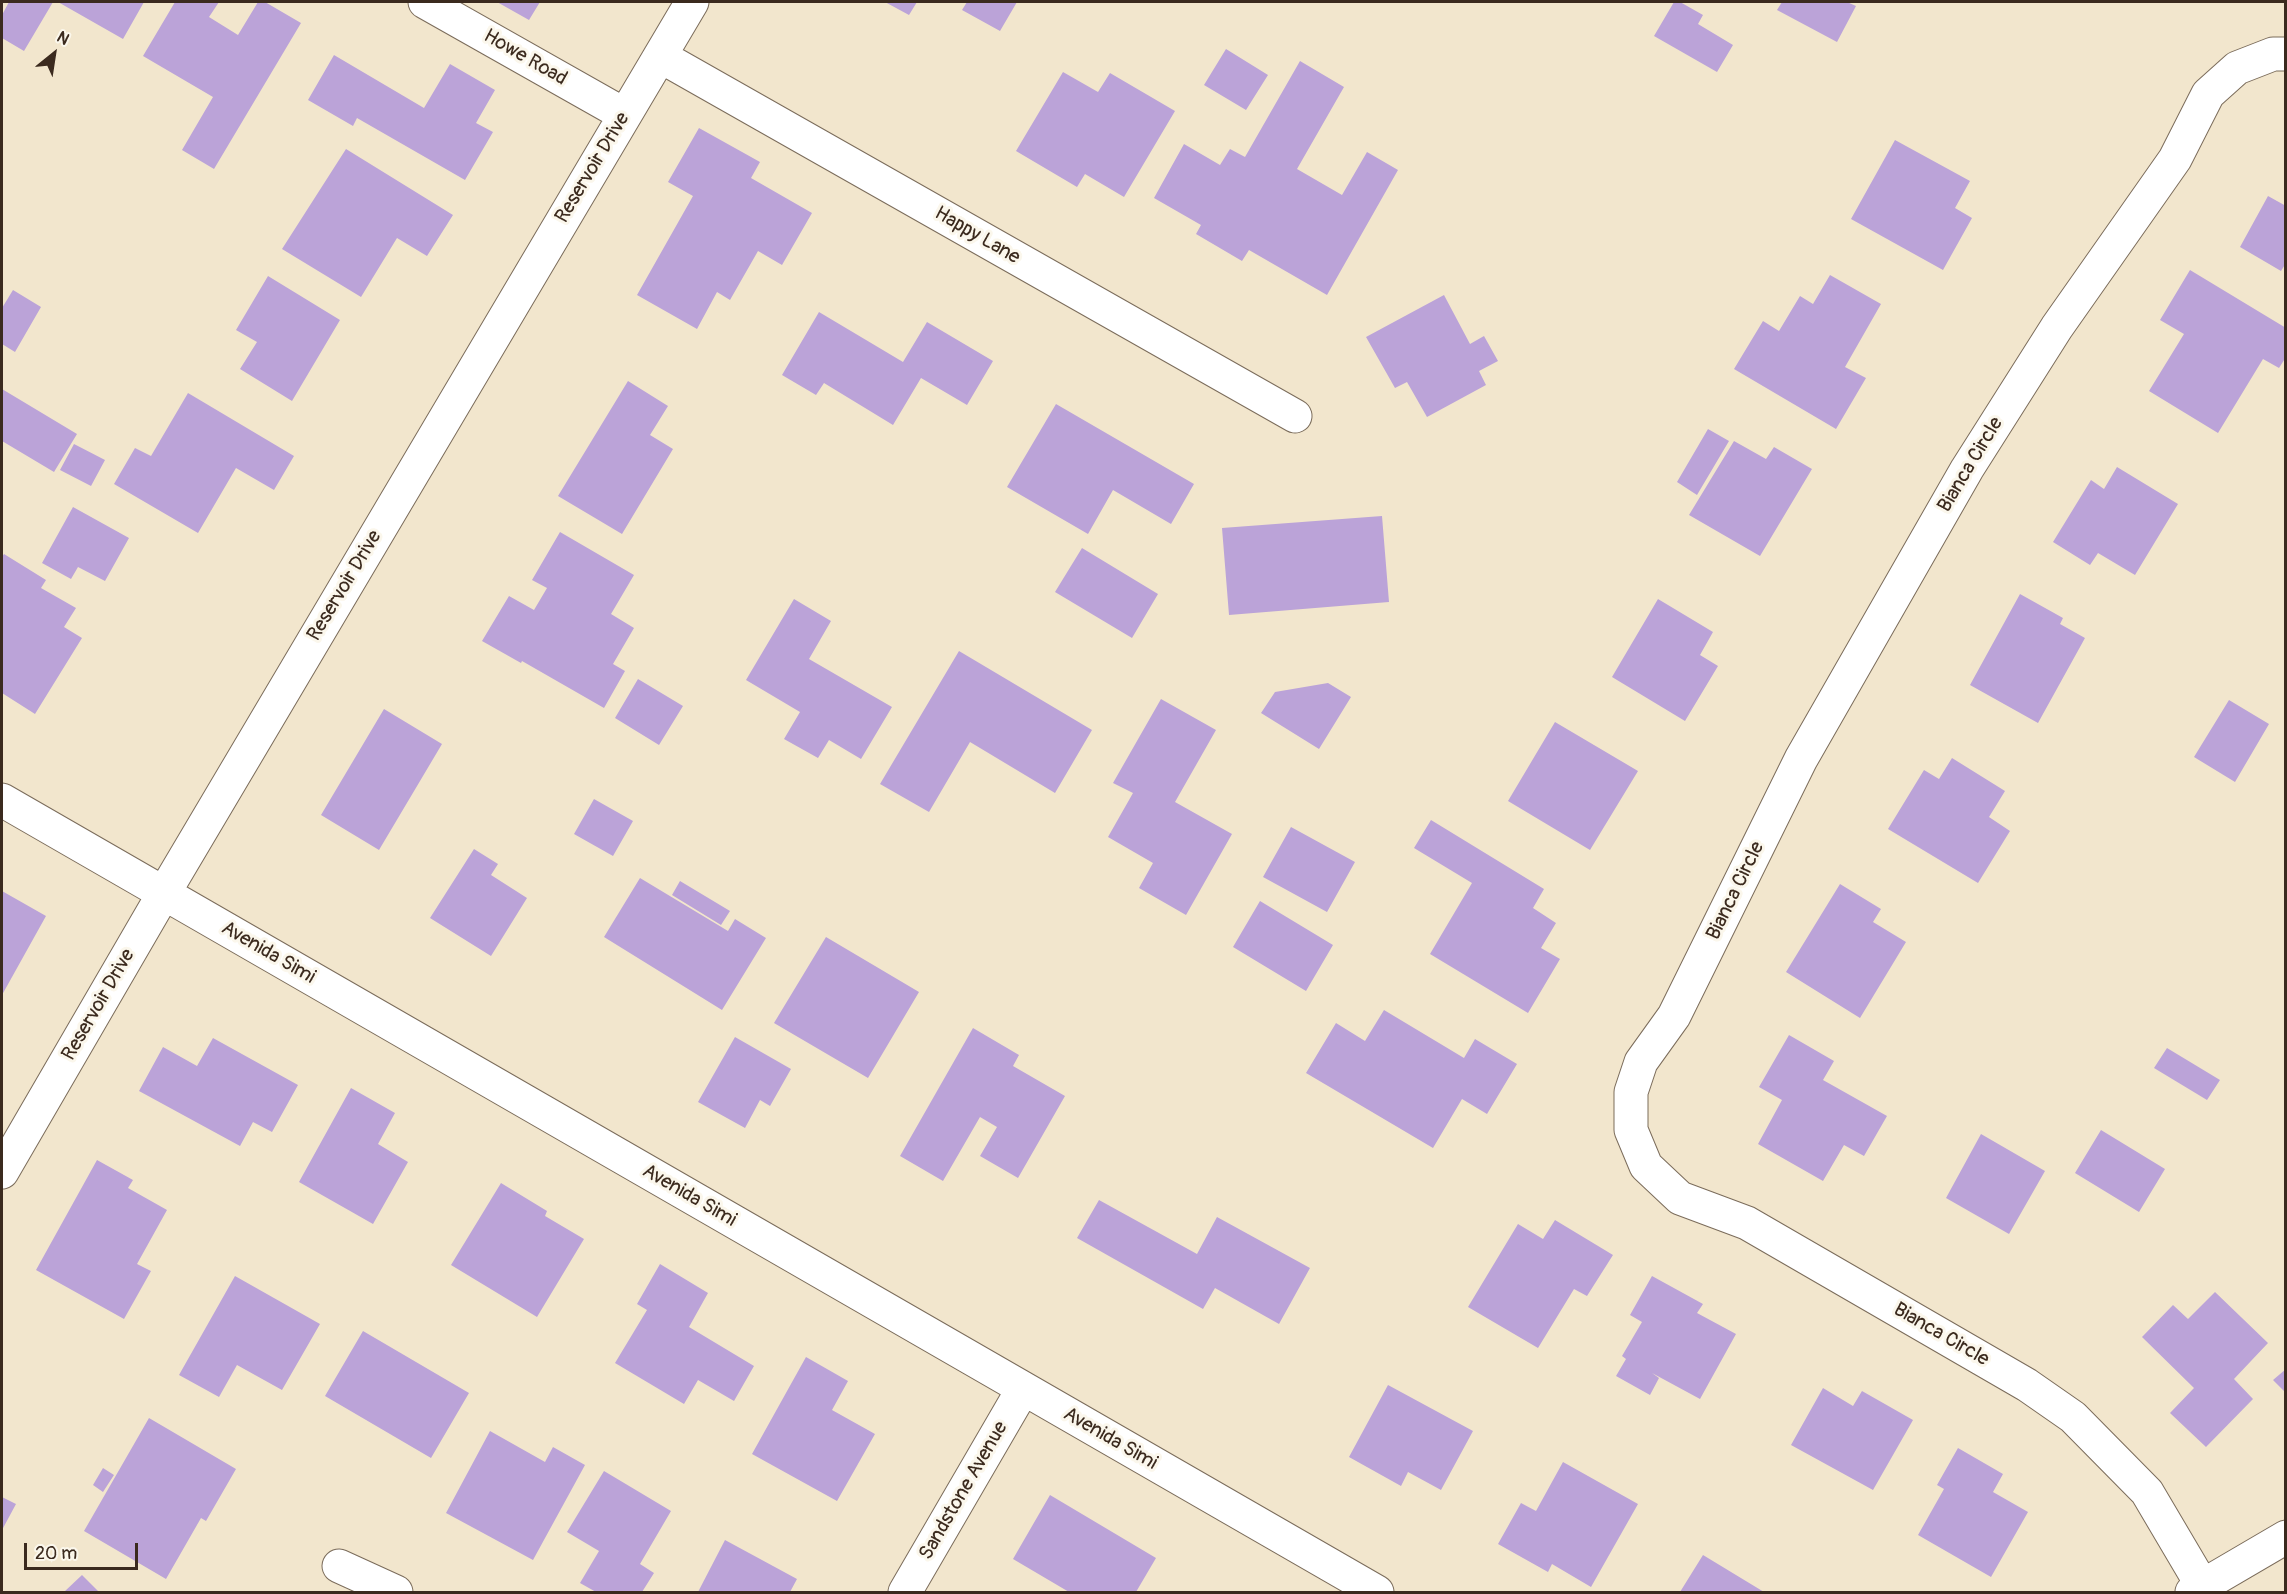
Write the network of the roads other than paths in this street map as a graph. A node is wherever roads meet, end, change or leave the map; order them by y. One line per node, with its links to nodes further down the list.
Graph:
1 (425, 2): 5 (street, Howe Road)
2 (692, 2): 4 (street, Reservoir Drive)
3 (2286, 54): 13 (street, Bianca Circle)
4 (660, 56): 5 (street, Reservoir Drive); 6 (street, Happy Lane)
5 (625, 115): 8 (street, Reservoir Drive)
6 (1295, 416)
7 (2, 800): 8 (street, Avenida Simi)
8 (164, 893): 9 (street, Reservoir Drive); 10 (street, Avenida Simi)
9 (2, 1172)
10 (1023, 1389): 15 (street, Sandstone Avenue); 16 (street, Avenida Simi)
11 (2286, 1537): 13 (street)
12 (339, 1566): 14 (street)
13 (2201, 1590)
14 (396, 1593)
15 (905, 1593)
16 (1377, 1593)

